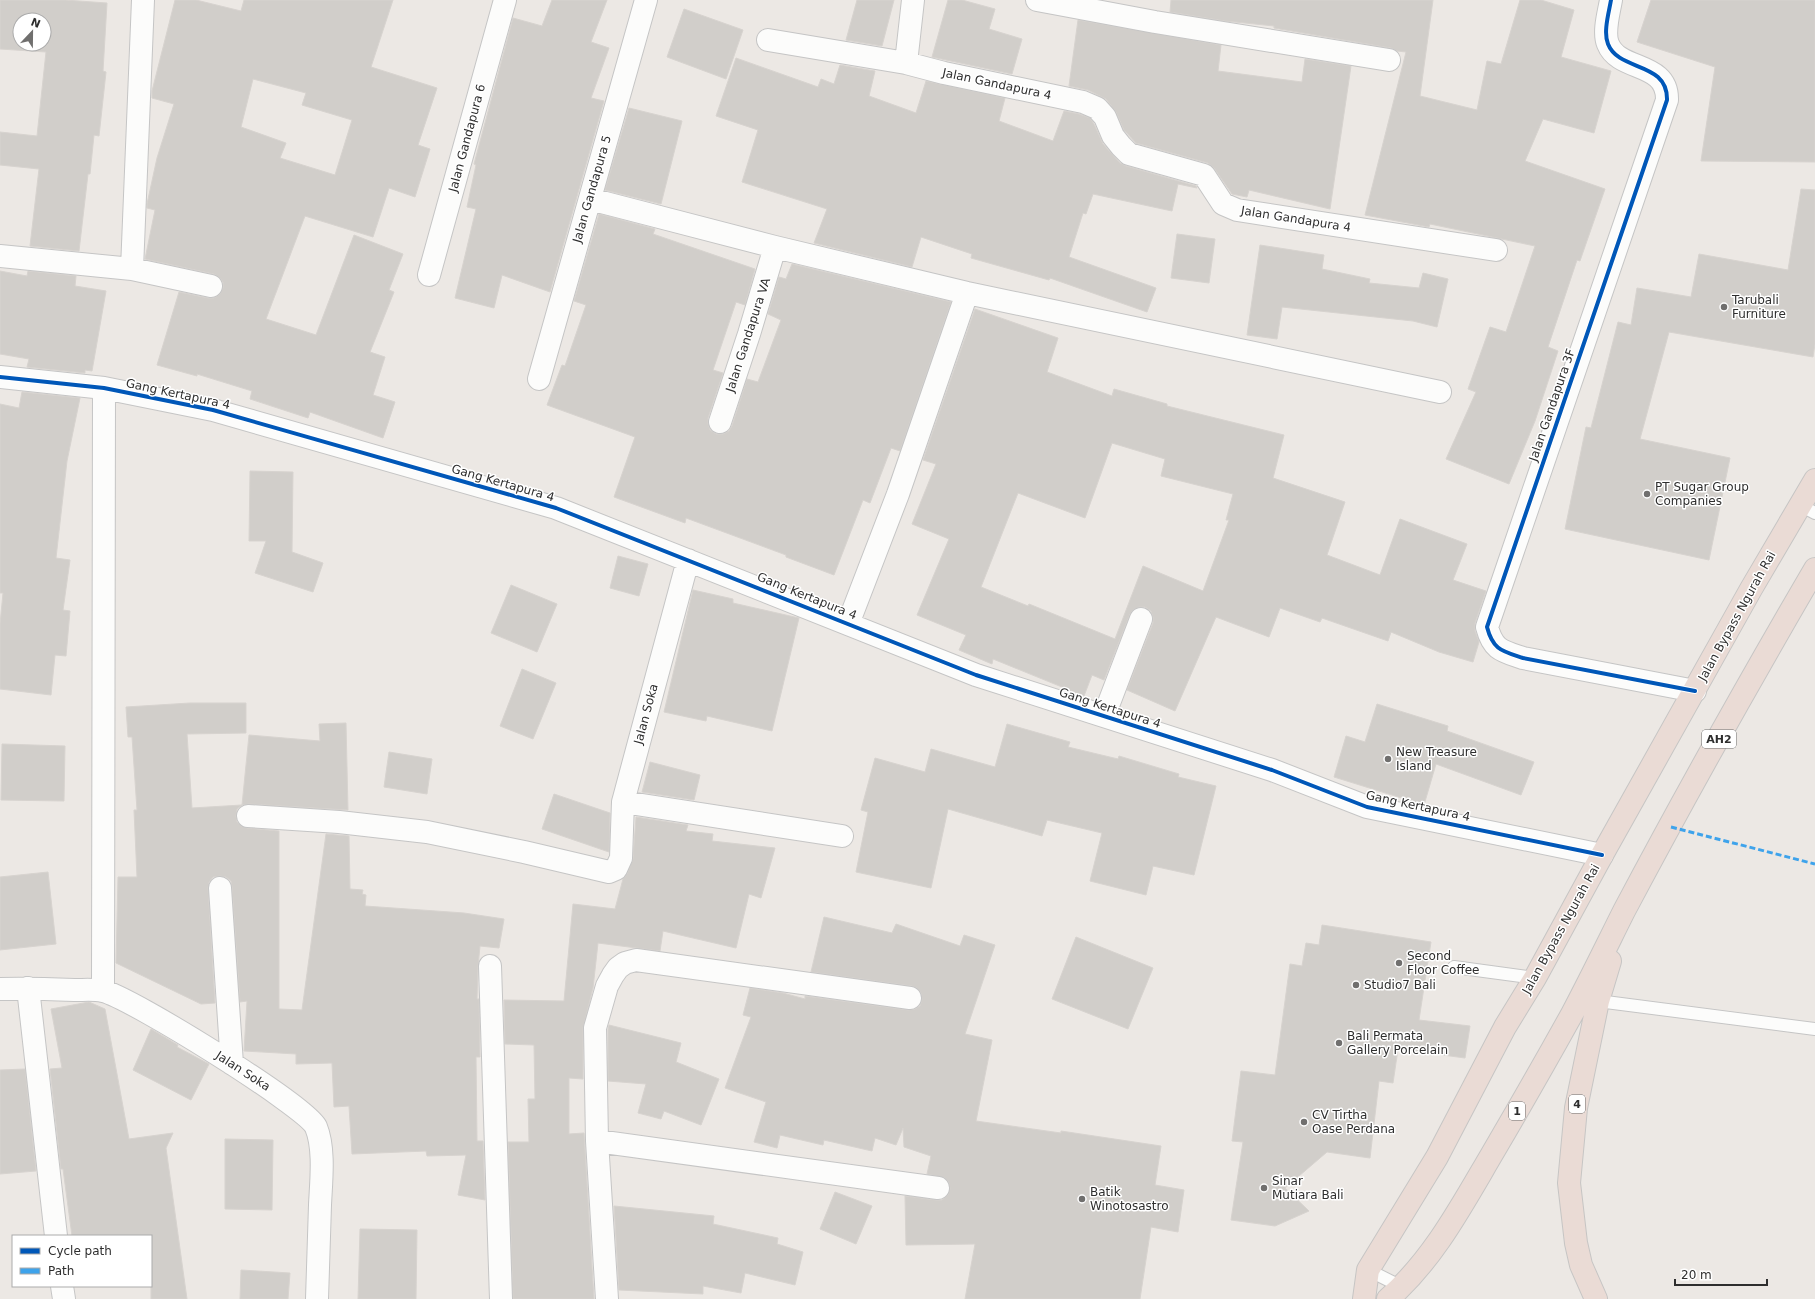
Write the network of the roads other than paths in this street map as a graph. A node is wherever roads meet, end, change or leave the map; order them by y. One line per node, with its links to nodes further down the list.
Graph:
1 (143, 0): 15 (street)
2 (505, 0): 16 (street, Jalan Gandapura 6)
3 (646, 0): 11 (street, Jalan Gandapura 5)
4 (913, 0): 10 (street)
5 (1037, 0): 7 (street)
6 (1611, 0): 30 (street, Jalan Gandapura 3F)
7 (1063, 3): 9 (street)
8 (768, 40): 10 (street, Jalan Gandapura 4)
9 (1389, 60)
10 (906, 63): 13 (street, Jalan Gandapura 4)
11 (590, 199): 12 (street); 20 (street, Jalan Gandapura 5)
12 (775, 247): 18 (street); 23 (street, Jalan Gandapura VA)
13 (1496, 250)
14 (0, 256): 15 (street)
15 (132, 269): 17 (street)
16 (429, 275)
17 (211, 286)
18 (967, 293): 22 (street); 29 (street)
19 (0, 378): 21 (street, Gang Kertapura 4)
20 (539, 379)
21 (104, 388): 26 (street, Gang Kertapura 4); 43 (street)
22 (1440, 392)
23 (720, 422)
24 (1815, 480): 25 (highway, Jalan Bypass Ngurah Rai)
25 (1808, 509): 30 (highway, Jalan Bypass Ngurah Rai)
26 (688, 560): 29 (street, Gang Kertapura 4); 32 (street, Jalan Soka)
27 (1815, 569): 37 (highway, AH2)
28 (1141, 619): 31 (street)
29 (848, 624): 31 (street, Gang Kertapura 4)
30 (1695, 691): 35 (highway, Jalan Bypass Ngurah Rai)
31 (1104, 716): 35 (street, Gang Kertapura 4)
32 (623, 802): 33 (street, Jalan Soka); 34 (street)
33 (248, 816)
34 (842, 836)
35 (1602, 856): 40 (highway, Jalan Bypass Ngurah Rai)
36 (220, 888): 47 (street)
37 (1625, 910): 45 (highway, 4); 53 (highway, 1)
38 (490, 966): 56 (street)
39 (1454, 967): 40 (lane)
40 (1535, 978): 51 (highway, Jalan Bypass Ngurah Rai)
41 (28, 988): 42 (street, Jalan Soka); 43 (street, Jalan Soka); 50 (street)
42 (0, 990)
43 (103, 991): 47 (street, Jalan Soka)
44 (910, 998): 48 (street)
45 (1598, 1001): 46 (lane); 59 (highway, 4)
46 (1815, 1029)
47 (232, 1064): 55 (street, Jalan Soka)
48 (597, 1141): 49 (street); 57 (street)
49 (938, 1188)
50 (56, 1235)
51 (1368, 1270): 53 (lane); 58 (highway, Jalan Bypass Ngurah Rai)
52 (62, 1287): 54 (street)
53 (1395, 1293)
54 (64, 1299)
55 (317, 1299)
56 (501, 1299)
57 (607, 1299)
58 (1364, 1299)
59 (1596, 1299)

